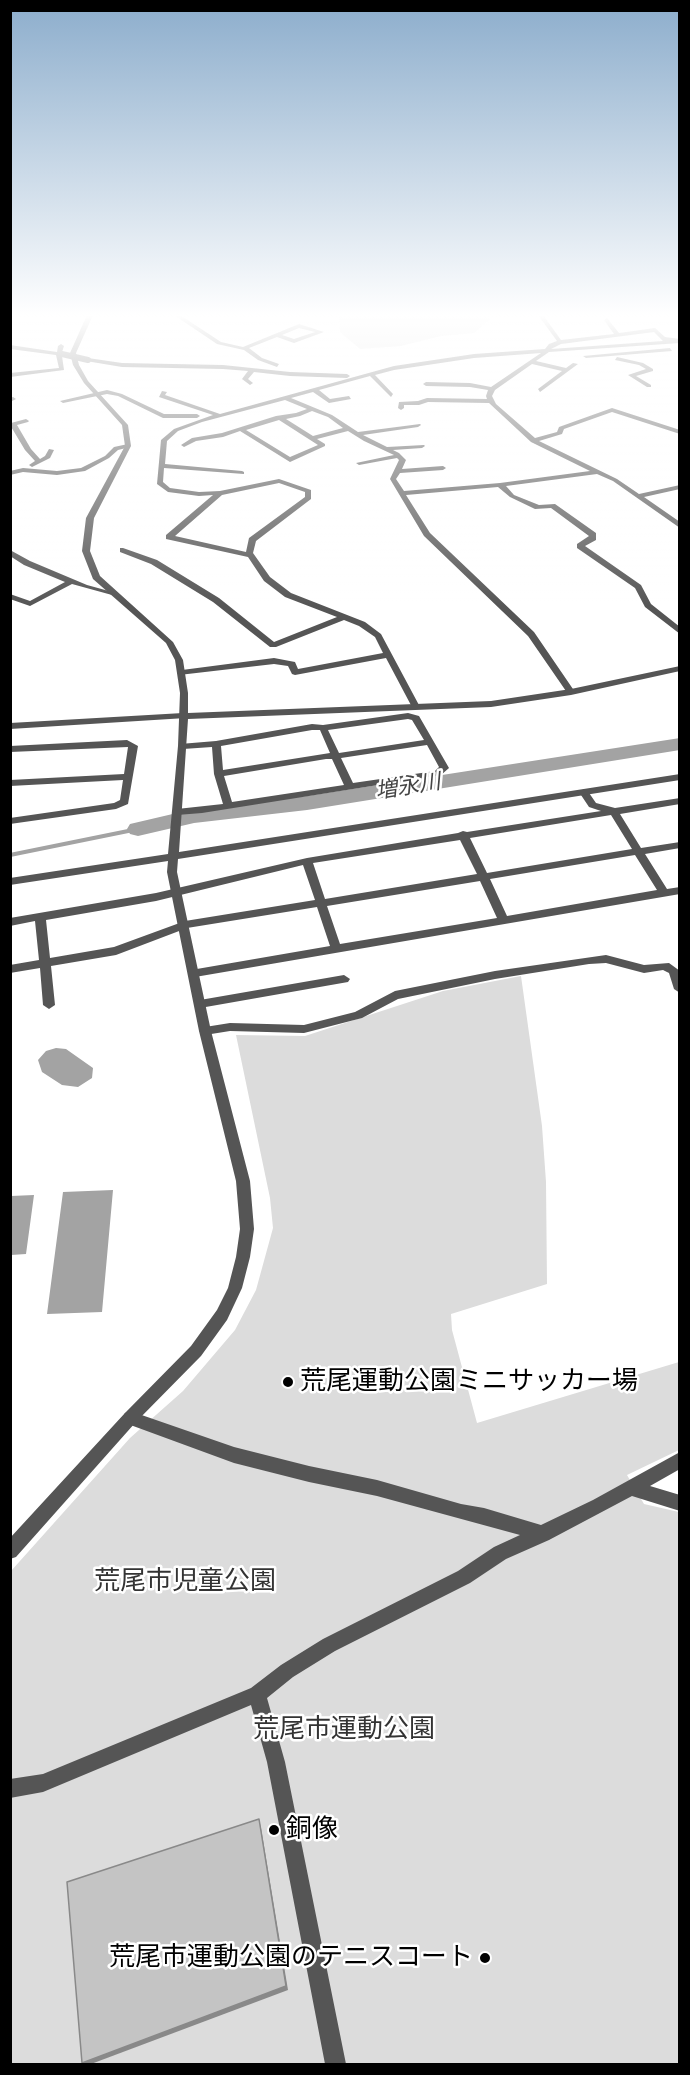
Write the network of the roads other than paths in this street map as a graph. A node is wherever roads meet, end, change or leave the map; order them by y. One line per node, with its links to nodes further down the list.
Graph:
1 (114, 412): 22 (street)
2 (203, 412): 10 (street)
3 (232, 412): 10 (street)
4 (305, 412): 11 (street)
5 (321, 412): 15 (street)
6 (502, 412): 20 (street)
7 (607, 412): 20 (street)
8 (618, 412): 17 (street)
9 (157, 413): 10 (street)
10 (214, 417): 29 (street)
11 (278, 417): 16 (street); 19 (street)
12 (26, 422): 13 (street)
13 (12, 424): 27 (street)
14 (418, 425): 18 (street)
15 (350, 428): 18 (street); 19 (street)
16 (242, 430): 19 (street); 21 (street)
17 (680, 432)
18 (358, 434): 24 (street)
19 (312, 438)
20 (533, 441): 33 (street)
21 (184, 445)
22 (128, 446): 31 (street); 48 (street)
23 (422, 446): 24 (street)
24 (389, 448): 26 (street)
25 (51, 450): 27 (street)
26 (399, 456): 28 (street); 32 (street)
27 (39, 462): 31 (street)
28 (358, 463)
29 (161, 466): 35 (street); 38 (street)
30 (443, 468): 32 (street)
31 (23, 470): 34 (street)
32 (397, 471): 39 (street)
33 (597, 471): 36 (street); 40 (street)
34 (10, 473)
35 (242, 473)
36 (500, 485): 39 (street); 51 (street)
37 (680, 487): 40 (street)
38 (220, 493): 46 (street); 46 (street)
39 (401, 493): 55 (street)
40 (638, 496): 42 (street)
41 (680, 516): 42 (street)
42 (669, 519): 43 (street)
43 (680, 526)
44 (123, 550): 50 (street)
45 (10, 552): 47 (street)
46 (250, 555): 50 (street)
47 (72, 581): 48 (street); 49 (street)
48 (112, 592): 54 (street)
49 (10, 596)
50 (344, 617): 52 (street)
51 (680, 632)
52 (388, 655): 54 (street); 56 (street)
53 (680, 668): 55 (street)
54 (182, 673): 57 (street)
55 (571, 692): 56 (street)
56 (416, 708): 57 (street)
57 (183, 716): 58 (street); 64 (street)
58 (81, 722): 59 (street); 63 (street)
59 (10, 726)
60 (323, 728): 61 (street); 62 (street); 66 (street)
61 (430, 742): 66 (street); 71 (street)
62 (216, 744): 64 (street); 67 (street)
63 (80, 746): 65 (street); 68 (street)
64 (183, 746): 76 (street)
65 (10, 749)
66 (336, 756): 67 (street); 71 (street)
67 (219, 774): 74 (street)
68 (129, 777): 70 (street); 77 (street)
69 (680, 777): 72 (street)
70 (10, 783)
71 (350, 787): 74 (street)
72 (584, 792): 75 (street); 81 (street)
73 (680, 801): 75 (street)
74 (228, 806): 76 (street)
75 (613, 811): 78 (street); 80 (street)
76 (177, 812): 81 (street)
77 (10, 821)
78 (464, 834): 82 (street); 83 (street)
79 (680, 845): 80 (street)
80 (637, 852): 83 (street); 87 (street)
81 (172, 857): 84 (street); 86 (street)
82 (307, 861): 86 (street); 88 (street)
83 (485, 877): 88 (street); 90 (street)
84 (10, 882)
85 (680, 890): 87 (street)
86 (177, 891): 89 (street); 92 (street)
87 (664, 893): 90 (street)
88 (322, 902): 92 (street); 93 (street)
89 (40, 917): 91 (street); 94 (street)
90 (504, 919): 93 (street)
91 (10, 922)
92 (184, 925): 94 (street); 96 (street)
93 (336, 948): 96 (street)
94 (44, 963): 95 (street); 100 (street)
95 (10, 969)
96 (195, 973): 99 (street)
97 (344, 979): 99 (street)
98 (680, 989): 101 (street)
99 (200, 1004): 101 (street)
100 (49, 1005)
101 (205, 1031): 102 (street)
102 (130, 1418): 106 (street); 107 (street)
103 (680, 1460): 104 (street)
104 (632, 1488): 105 (street); 106 (street)
105 (680, 1503)
106 (543, 1534): 108 (street)
107 (10, 1551)
108 (257, 1694): 109 (street); 110 (street)
109 (10, 1790)
110 (336, 2064)

